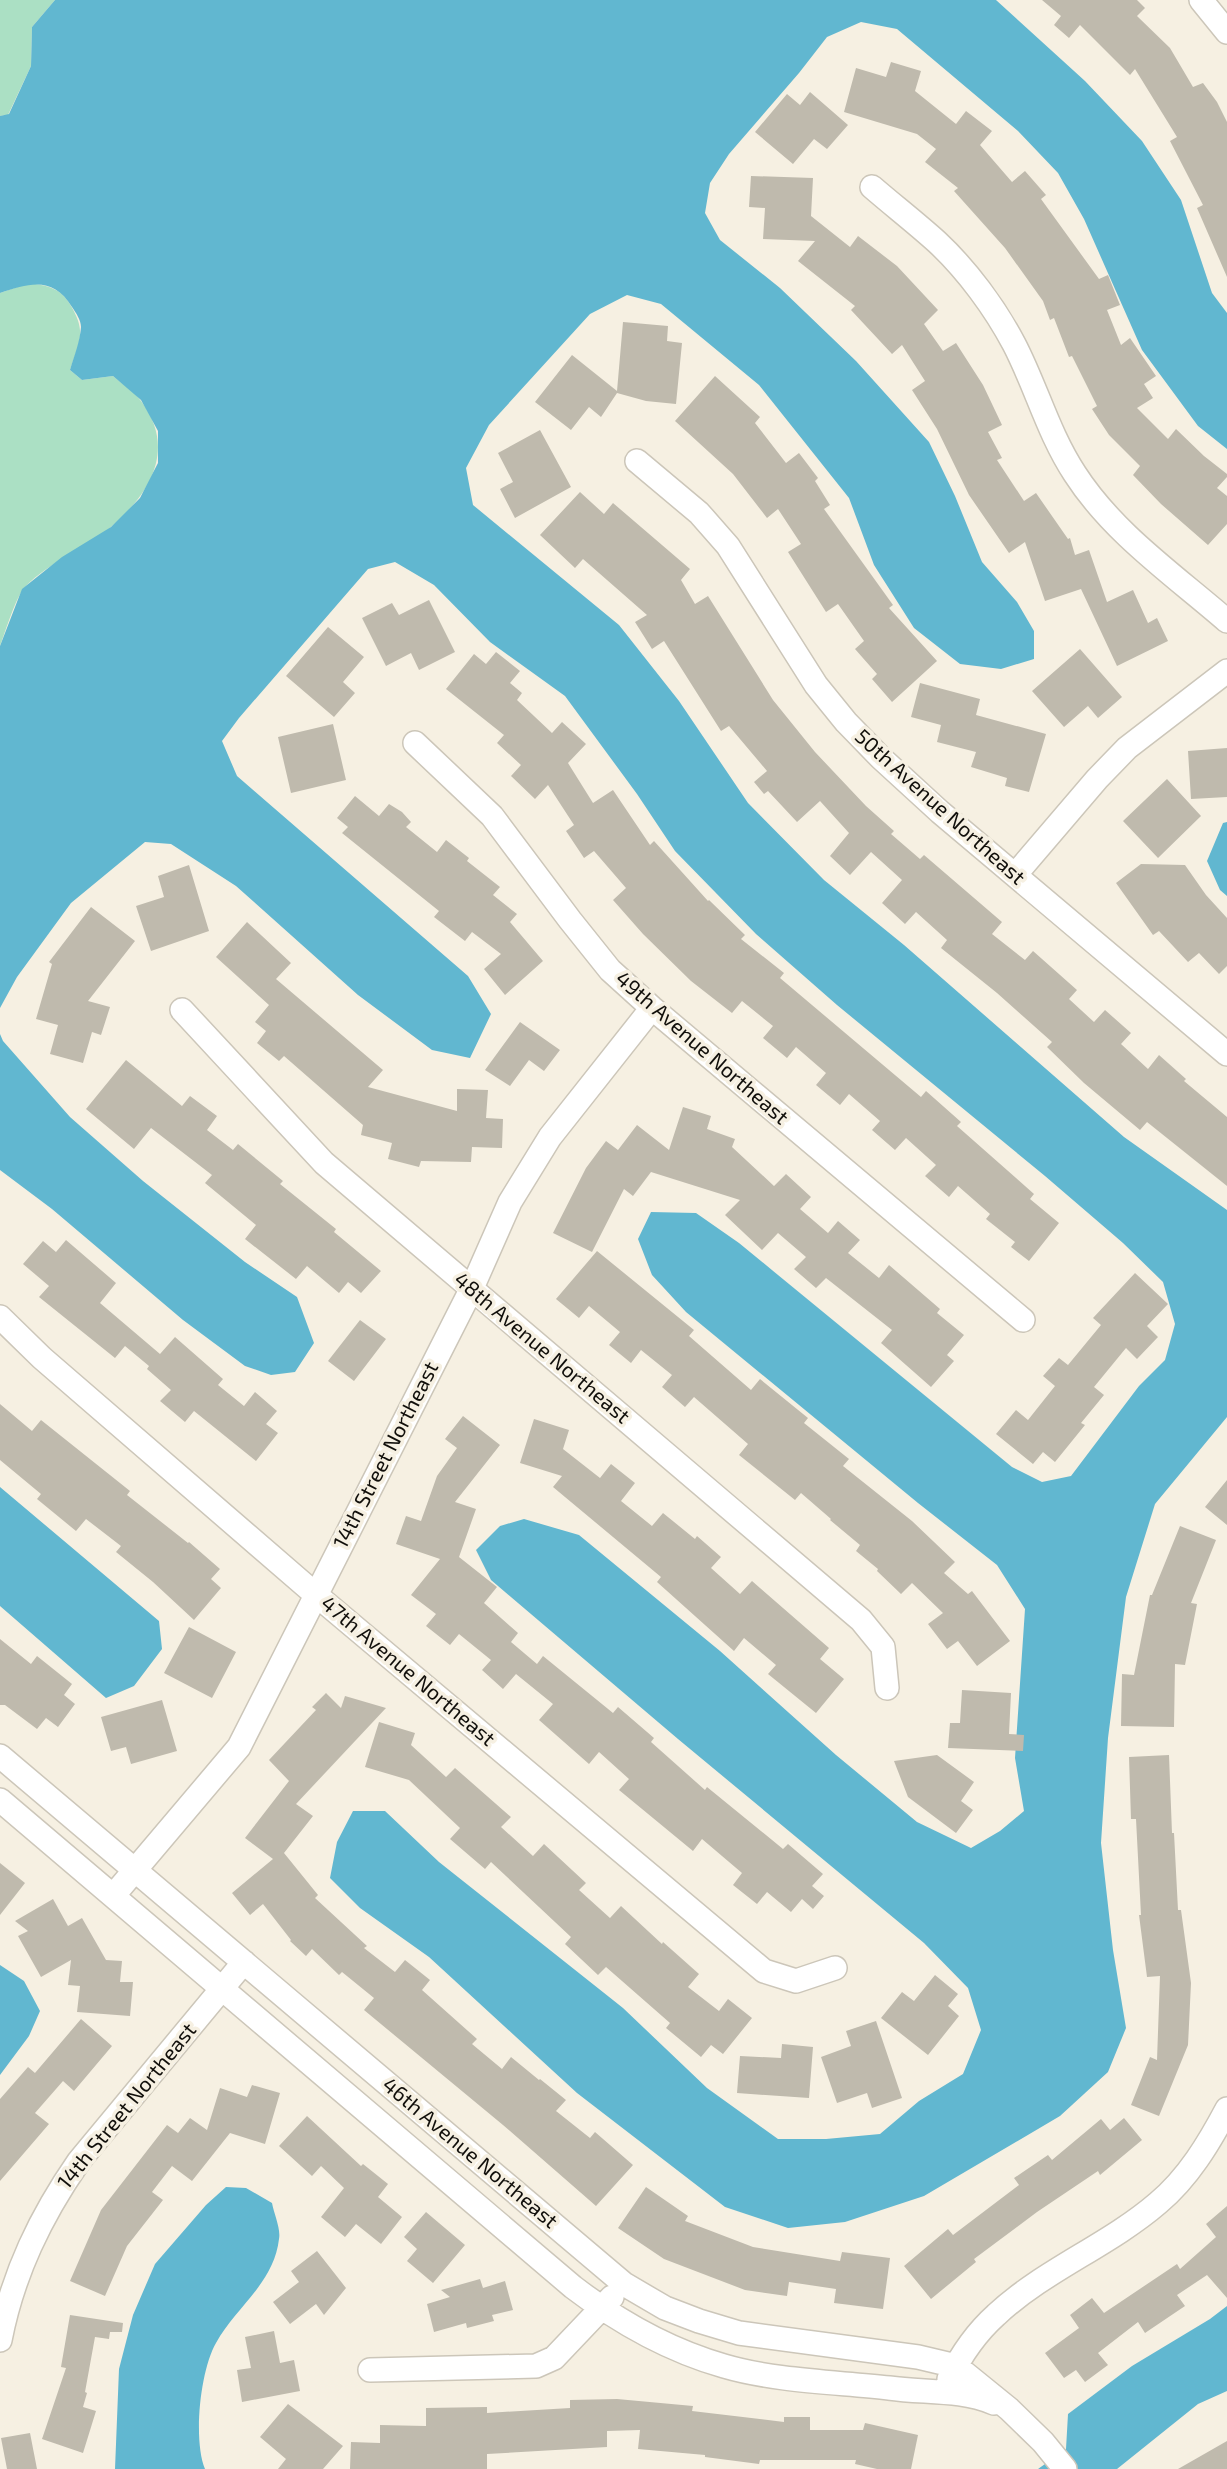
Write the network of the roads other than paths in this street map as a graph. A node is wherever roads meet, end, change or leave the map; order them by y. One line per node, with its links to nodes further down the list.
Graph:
1 (1201, 0): 2 (street)
2 (1227, 32)
3 (872, 187): 5 (street)
4 (637, 461): 8 (street, 50th Avenue Northeast)
5 (1227, 621)
6 (1227, 671): 8 (street)
7 (415, 743): 9 (street, 49th Avenue Northeast)
8 (1015, 875): 11 (street, 50th Avenue Northeast)
9 (652, 1008): 12 (street, 14th Street Northeast); 14 (street, 49th Avenue Northeast)
10 (182, 1010): 12 (street, 48th Avenue Northeast)
11 (1227, 1054)
12 (472, 1288): 15 (street, 14th Street Northeast); 16 (street, 48th Avenue Northeast)
13 (0, 1318): 15 (street, 47th Avenue Northeast)
14 (1023, 1320)
15 (315, 1594): 19 (street, 14th Street Northeast); 22 (street, 47th Avenue Northeast)
16 (887, 1688)
17 (0, 1756): 19 (street, 46th Avenue Northeast)
18 (0, 1800): 20 (street, 46th Avenue Northeast)
19 (136, 1871): 20 (street, 14th Street Northeast); 21 (street, 46th Avenue Northeast)
20 (113, 1896): 23 (street, 46th Avenue Northeast)
21 (244, 1962): 23 (street, 14th Street Northeast); 25 (street, 46th Avenue Northeast)
22 (835, 1968)
23 (222, 1989): 26 (street, 46th Avenue Northeast); 27 (street, 14th Street Northeast)
24 (1227, 2109): 28 (street)
25 (624, 2284): 26 (street); 28 (street, 46th Avenue Northeast)
26 (600, 2308): 29 (street); 30 (street, 46th Avenue Northeast)
27 (0, 2340)
28 (956, 2366): 30 (street); 31 (street, 46th Avenue Northeast)
29 (370, 2370)
30 (943, 2392): 31 (street, 46th Avenue Northeast)
31 (1009, 2409): 32 (street, 46th Avenue Northeast)
32 (1065, 2469)

